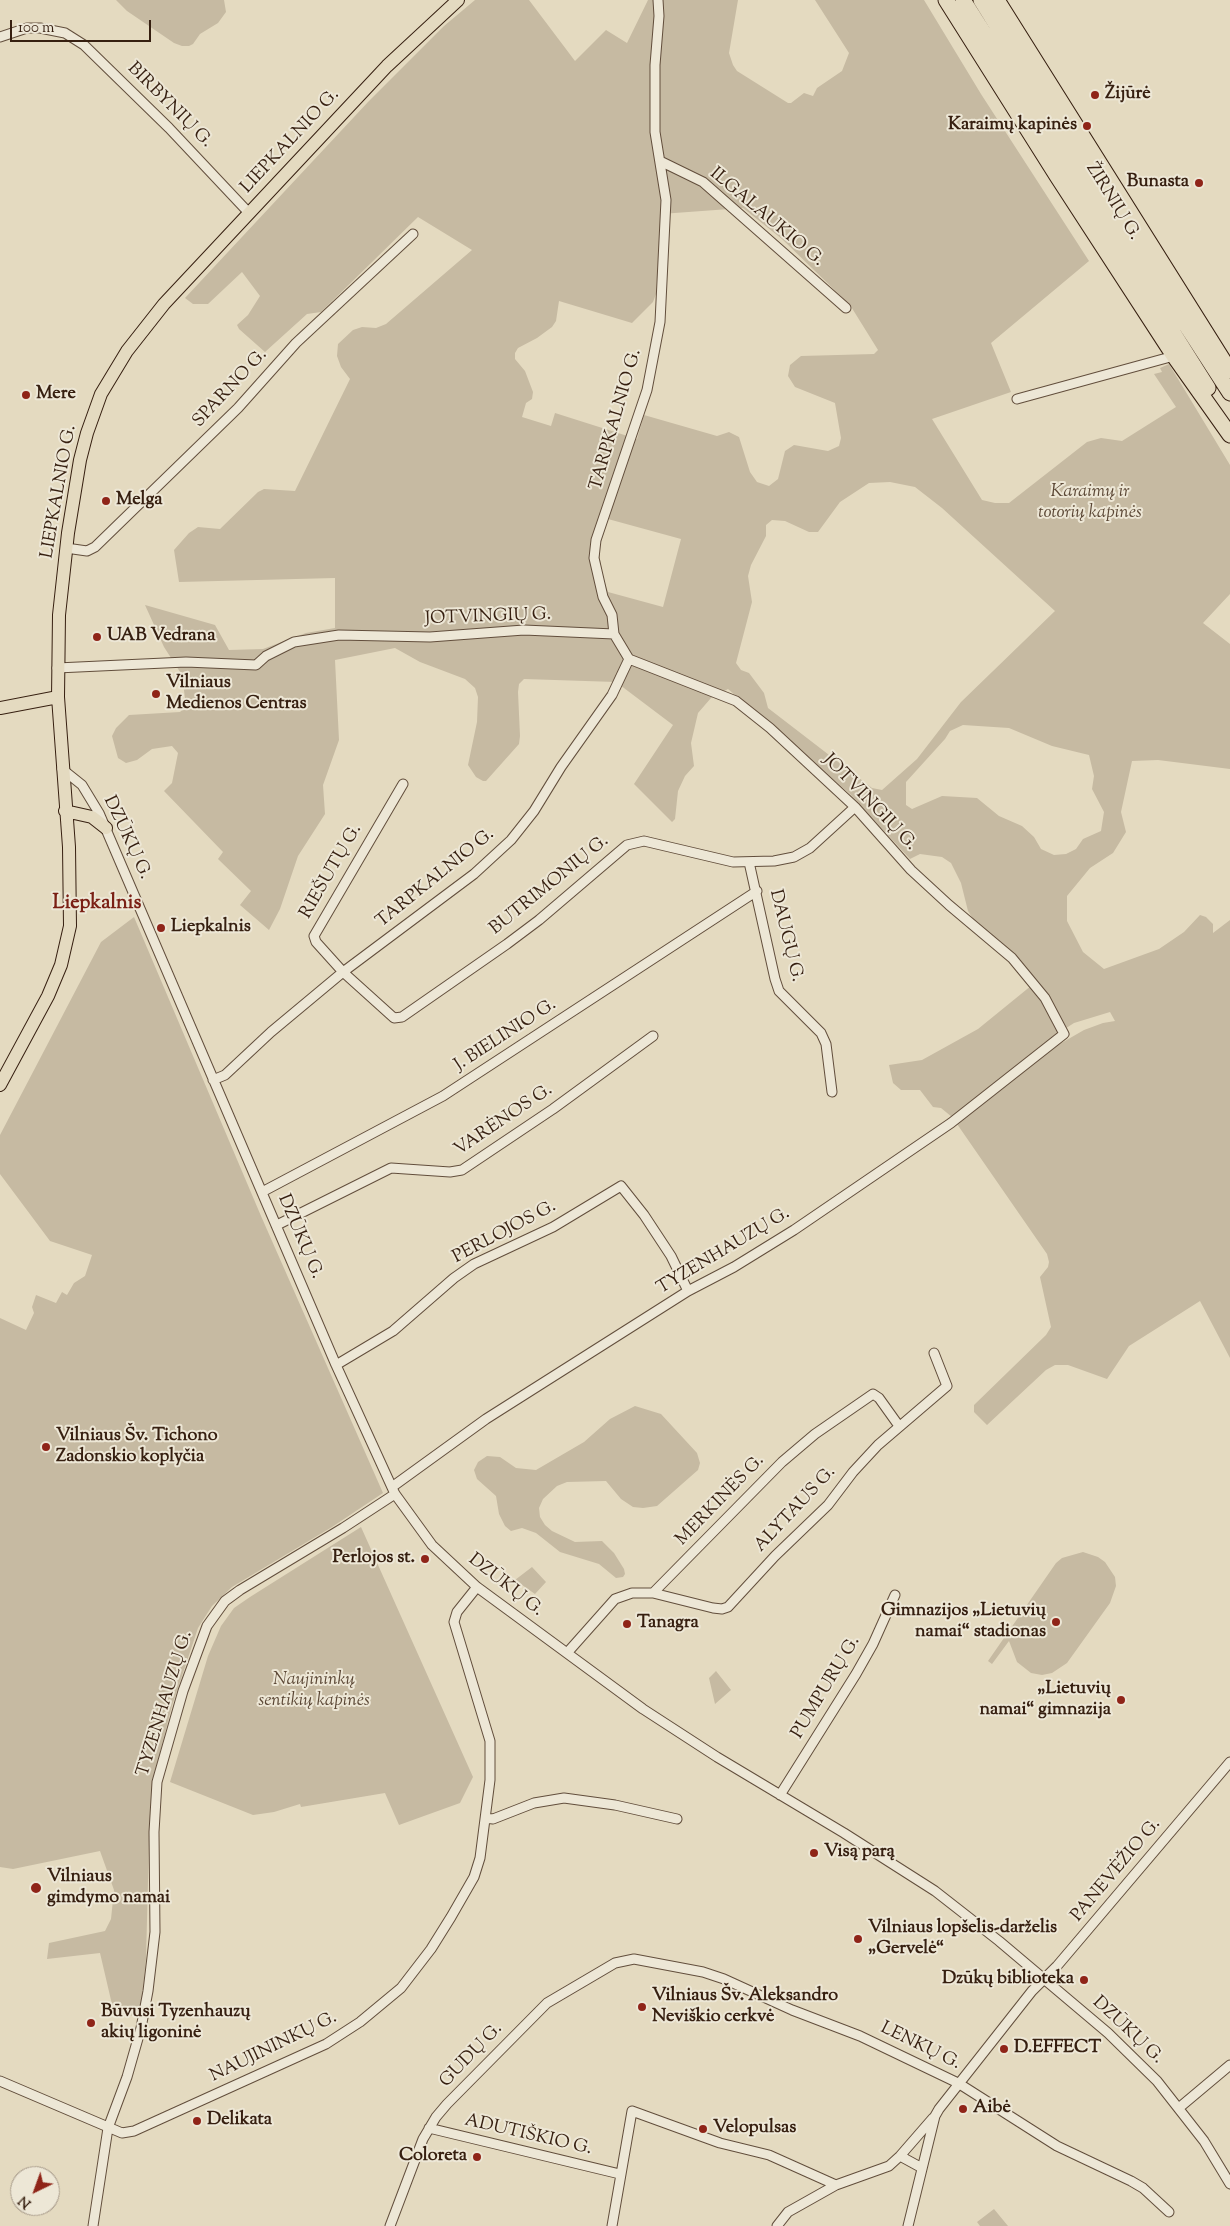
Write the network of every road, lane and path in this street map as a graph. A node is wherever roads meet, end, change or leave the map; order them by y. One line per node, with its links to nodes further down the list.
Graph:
1 (458, 0): 9 (main road, LIEPKALNIO G.)
2 (658, 0): 8 (street, TARPKALNIO G.)
3 (946, 0): 12 (highway)
4 (963, 0): 16 (highway, ŽIRNIŲ G.)
5 (981, 0): 14 (highway, ŽIRNIŲ G.)
6 (997, 0): 13 (highway)
7 (0, 37): 9 (street, BIRBYNIŲ G.)
8 (660, 161): 11 (street, ILGALAUKIO G.); 19 (street, TARPKALNIO G.)
9 (249, 213): 18 (main road, LIEPKALNIO G.)
10 (414, 234): 18 (street, SPARNO G.)
11 (846, 308)
12 (1174, 356): 15 (street); 17 (highway)
13 (1230, 371)
14 (1230, 392)
15 (1017, 399)
16 (1230, 424)
17 (1230, 435)
18 (66, 548): 21 (main road, LIEPKALNIO G.)
19 (614, 634): 20 (street); 21 (street, JOTVINGIŲ G.)
20 (629, 659): 26 (street, JOTVINGIŲ G.); 31 (street, TARPKALNIO G.)
21 (57, 668): 22 (main road, LIEPKALNIO G.)
22 (58, 697): 23 (main road); 24 (main road, LIEPKALNIO G.)
23 (0, 708)
24 (62, 769): 27 (main road, LIEPKALNIO G.); 28 (street, DZŪKŲ G.)
25 (403, 784): 31 (street, RIEŠUTŲ G.)
26 (855, 807): 29 (street, BUTRIMONIŲ G.); 32 (street, JOTVINGIŲ G.)
27 (65, 811): 28 (main road); 35 (main road, LIEPKALNIO G.)
28 (106, 828): 34 (street, DZŪKŲ G.)
29 (749, 862): 30 (street, DAUGŲ G.); 31 (street, BUTRIMONIŲ G.)
30 (756, 891): 36 (street, DAUGŲ G.); 37 (street, J. BIELINIO G.)
31 (343, 972): 34 (street, TARPKALNIO G.)
32 (1064, 1034): 39 (street, TYZENHAUZŲ G.)
33 (653, 1036): 38 (street, VARĖNOS G.)
34 (213, 1080): 37 (street, DZŪKŲ G.)
35 (0, 1085)
36 (832, 1092)
37 (262, 1192): 38 (street, DZŪKŲ G.)
38 (277, 1225): 41 (street, DZŪKŲ G.)
39 (688, 1291): 41 (street, PERLOJOS G.); 43 (street, TYZENHAUZŲ G.)
40 (934, 1353): 42 (street, ALYTAUS G.)
41 (336, 1365): 43 (street, DZŪKŲ G.)
42 (899, 1426): 45 (street, ALYTAUS G.); 45 (street, MERKINĖS G.)
43 (394, 1491): 44 (street, DZŪKŲ G.); 59 (street, TYZENHAUZŲ G.)
44 (477, 1587): 47 (street, DZŪKŲ G.); 50 (street, NAUJININKŲ G.)
45 (653, 1593): 47 (street)
46 (895, 1595): 49 (street, PUMPURŲ G.)
47 (567, 1652): 49 (street, DZŪKŲ G.)
48 (1230, 1762): 53 (street, PANEVĖŽIO G.)
49 (780, 1795): 53 (street, DZŪKŲ G.)
50 (486, 1818): 51 (street); 59 (street, NAUJININKŲ G.)
51 (677, 1819)
52 (634, 1959): 56 (street, LENKŲ G.); 60 (street, GUDŲ G.)
53 (1044, 1979): 56 (street, PANEVĖŽIO G.); 57 (street, DZŪKŲ G.)
54 (1230, 2065): 57 (street)
55 (0, 2081): 59 (street, NAUJININKŲ G.)
56 (958, 2083): 58 (street, PANEVĖŽIO G.); 66 (street, LENKŲ G.)
57 (1180, 2107): 64 (street, DZŪKŲ G.)
58 (935, 2116): 61 (street, PANEVĖŽIO G.); 62 (street, PANEVĖŽIO G.)
59 (108, 2128): 67 (street, TYZENHAUZŲ G.)
60 (429, 2128): 63 (street, ADUTIŠKIO G.); 68 (street, GUDŲ G.)
61 (900, 2156): 62 (street); 65 (street, PANEVĖŽIO G.)
62 (922, 2168): 71 (street, PANEVĖŽIO G.)
63 (620, 2174): 65 (street); 69 (street)
64 (1230, 2184)
65 (836, 2185): 70 (street, PANEVĖŽIO G.)
66 (1169, 2212)
67 (93, 2226)
68 (390, 2226)
69 (612, 2226)
70 (777, 2226)
71 (908, 2226)

